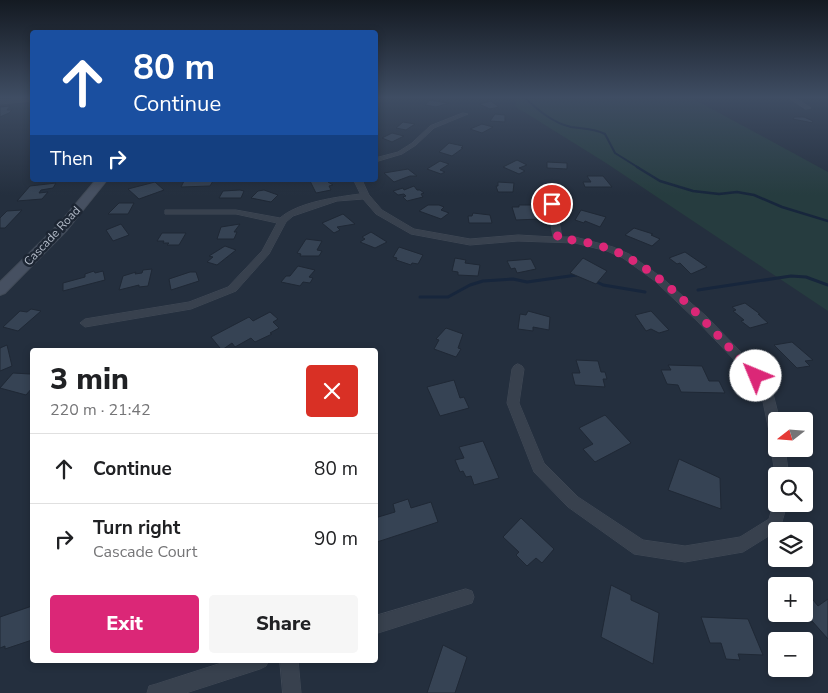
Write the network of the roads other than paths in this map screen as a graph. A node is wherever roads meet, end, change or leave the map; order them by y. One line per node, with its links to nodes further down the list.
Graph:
1 (428, 130): 2 (street)
2 (378, 159)
3 (100, 182): 10 (main road, Cascade Road)
4 (359, 182): 6 (street)
5 (549, 186): 9 (street)
6 (365, 196): 8 (street); 9 (street)
7 (168, 212): 8 (street)
8 (282, 221): 11 (street)
9 (558, 238): 13 (street)
10 (0, 290)
11 (85, 323)
12 (518, 369): 14 (street)
13 (772, 412)
14 (778, 512)
15 (466, 597): 16 (street)
16 (378, 624)
17 (251, 663): 19 (street)
18 (289, 663): 20 (street)
19 (156, 693)
20 (292, 693)

